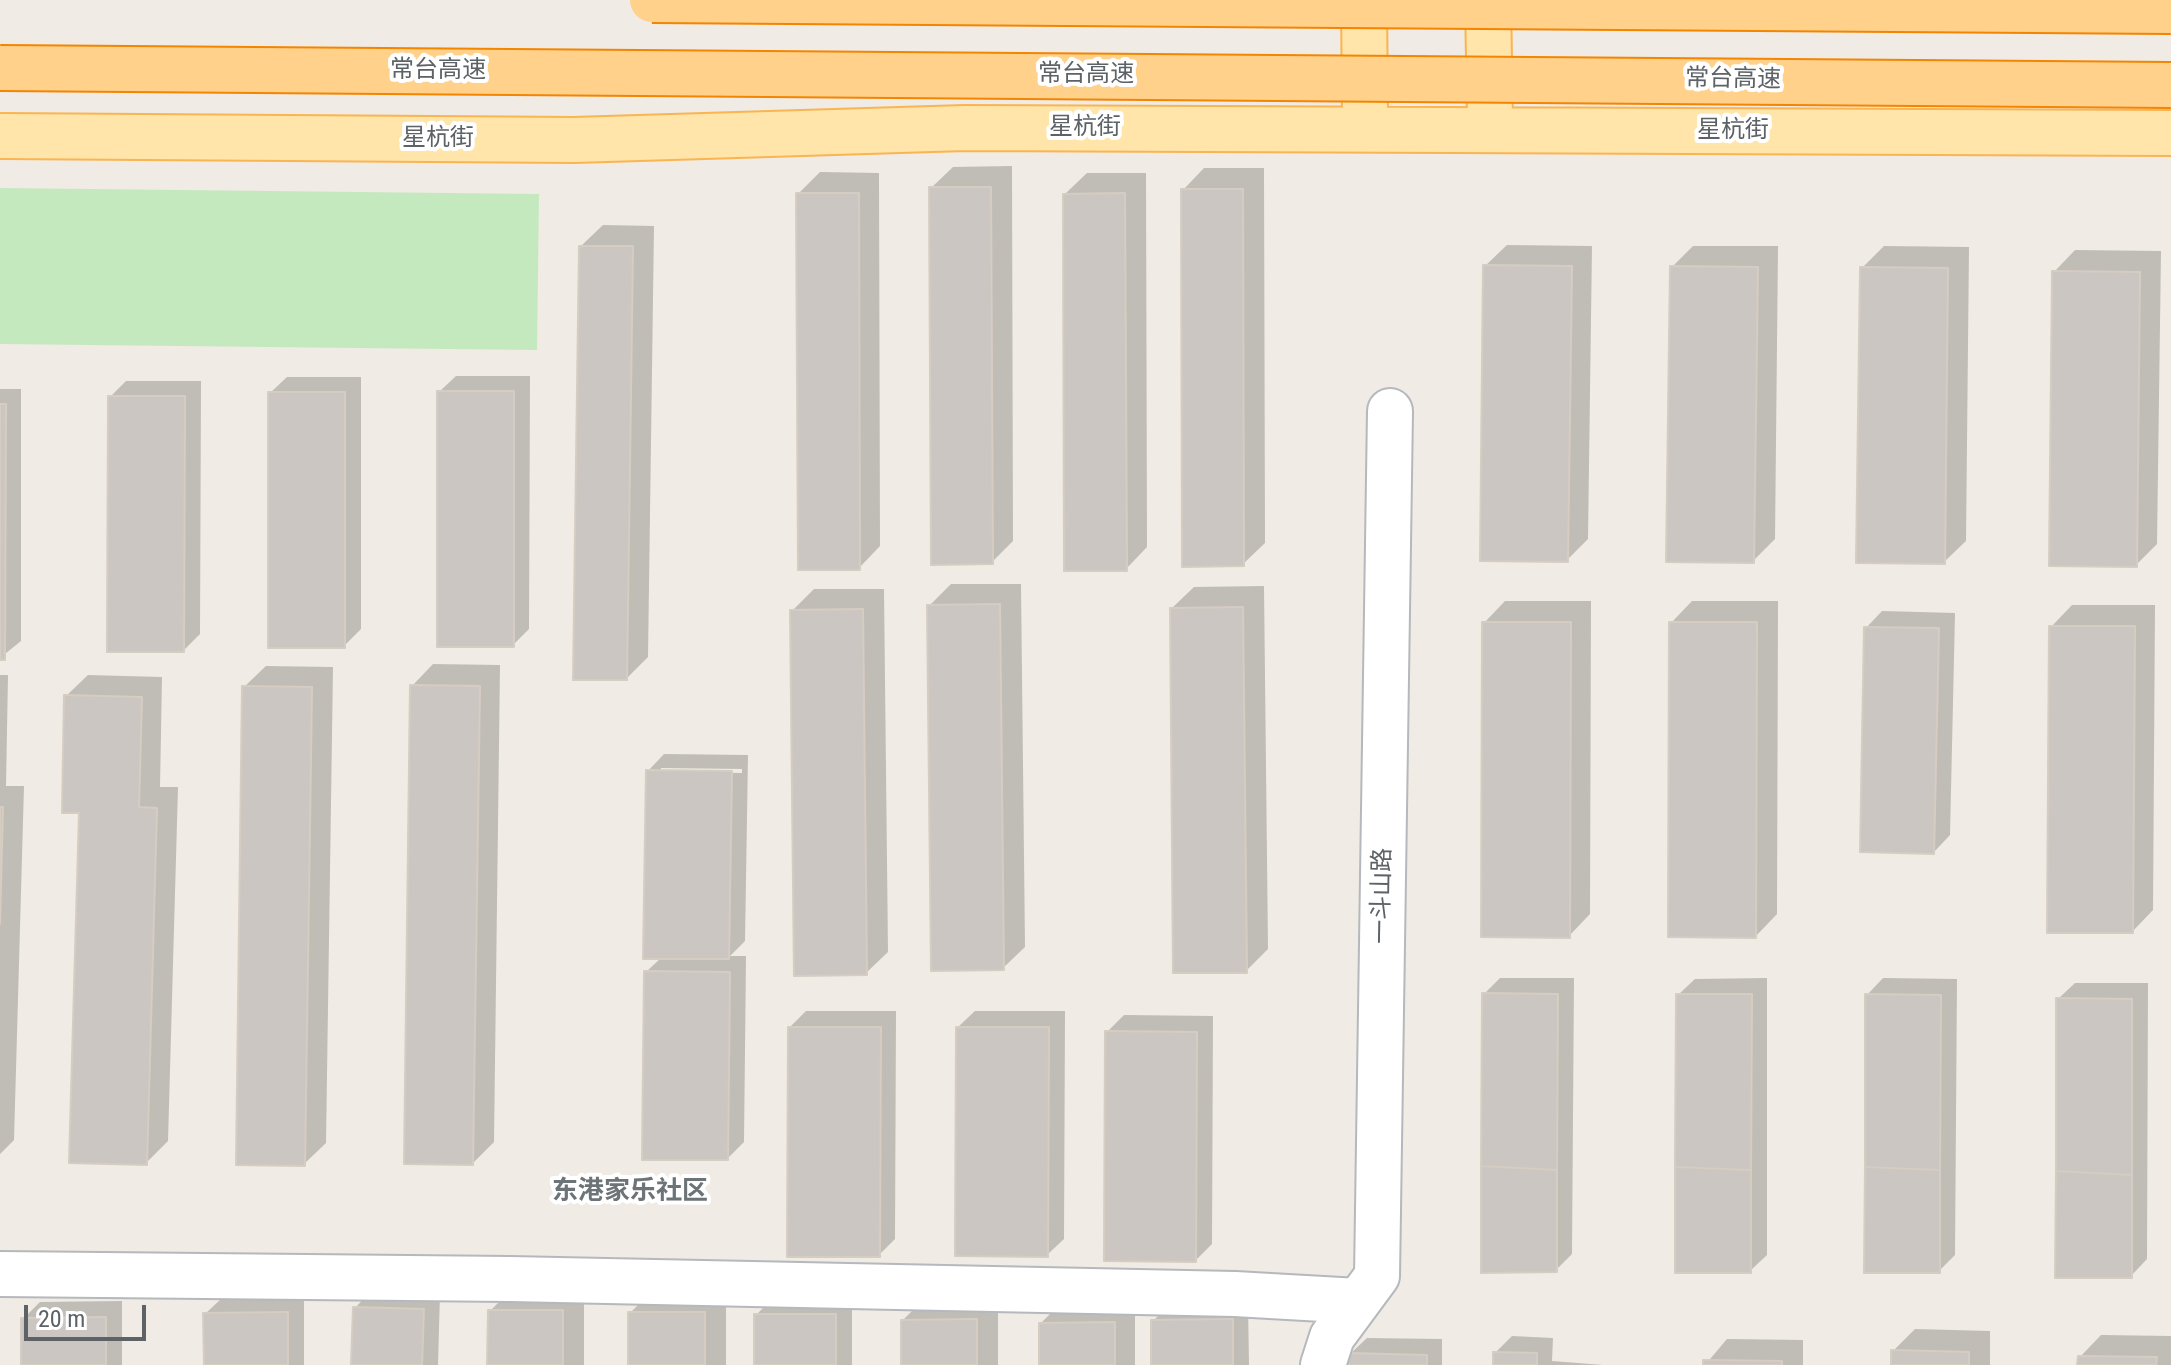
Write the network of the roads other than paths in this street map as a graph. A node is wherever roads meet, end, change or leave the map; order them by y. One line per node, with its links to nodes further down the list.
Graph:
1 (652, 0): 4 (highway, bridge)
2 (1364, 0): 7 (main road)
3 (1488, 0): 8 (main road)
4 (2171, 11)
5 (0, 68): 6 (highway, 常台高速, bridge)
6 (2171, 85)
7 (1365, 129): 8 (main road, 星杭街); 10 (main road, 星杭街)
8 (1490, 129): 9 (main road, 星杭街)
9 (2171, 133)
10 (0, 136)
11 (1390, 411): 13 (street, 一斗山路)
12 (0, 1274): 13 (street)
13 (1358, 1301): 14 (street, 一斗山路)
14 (1323, 1365)

